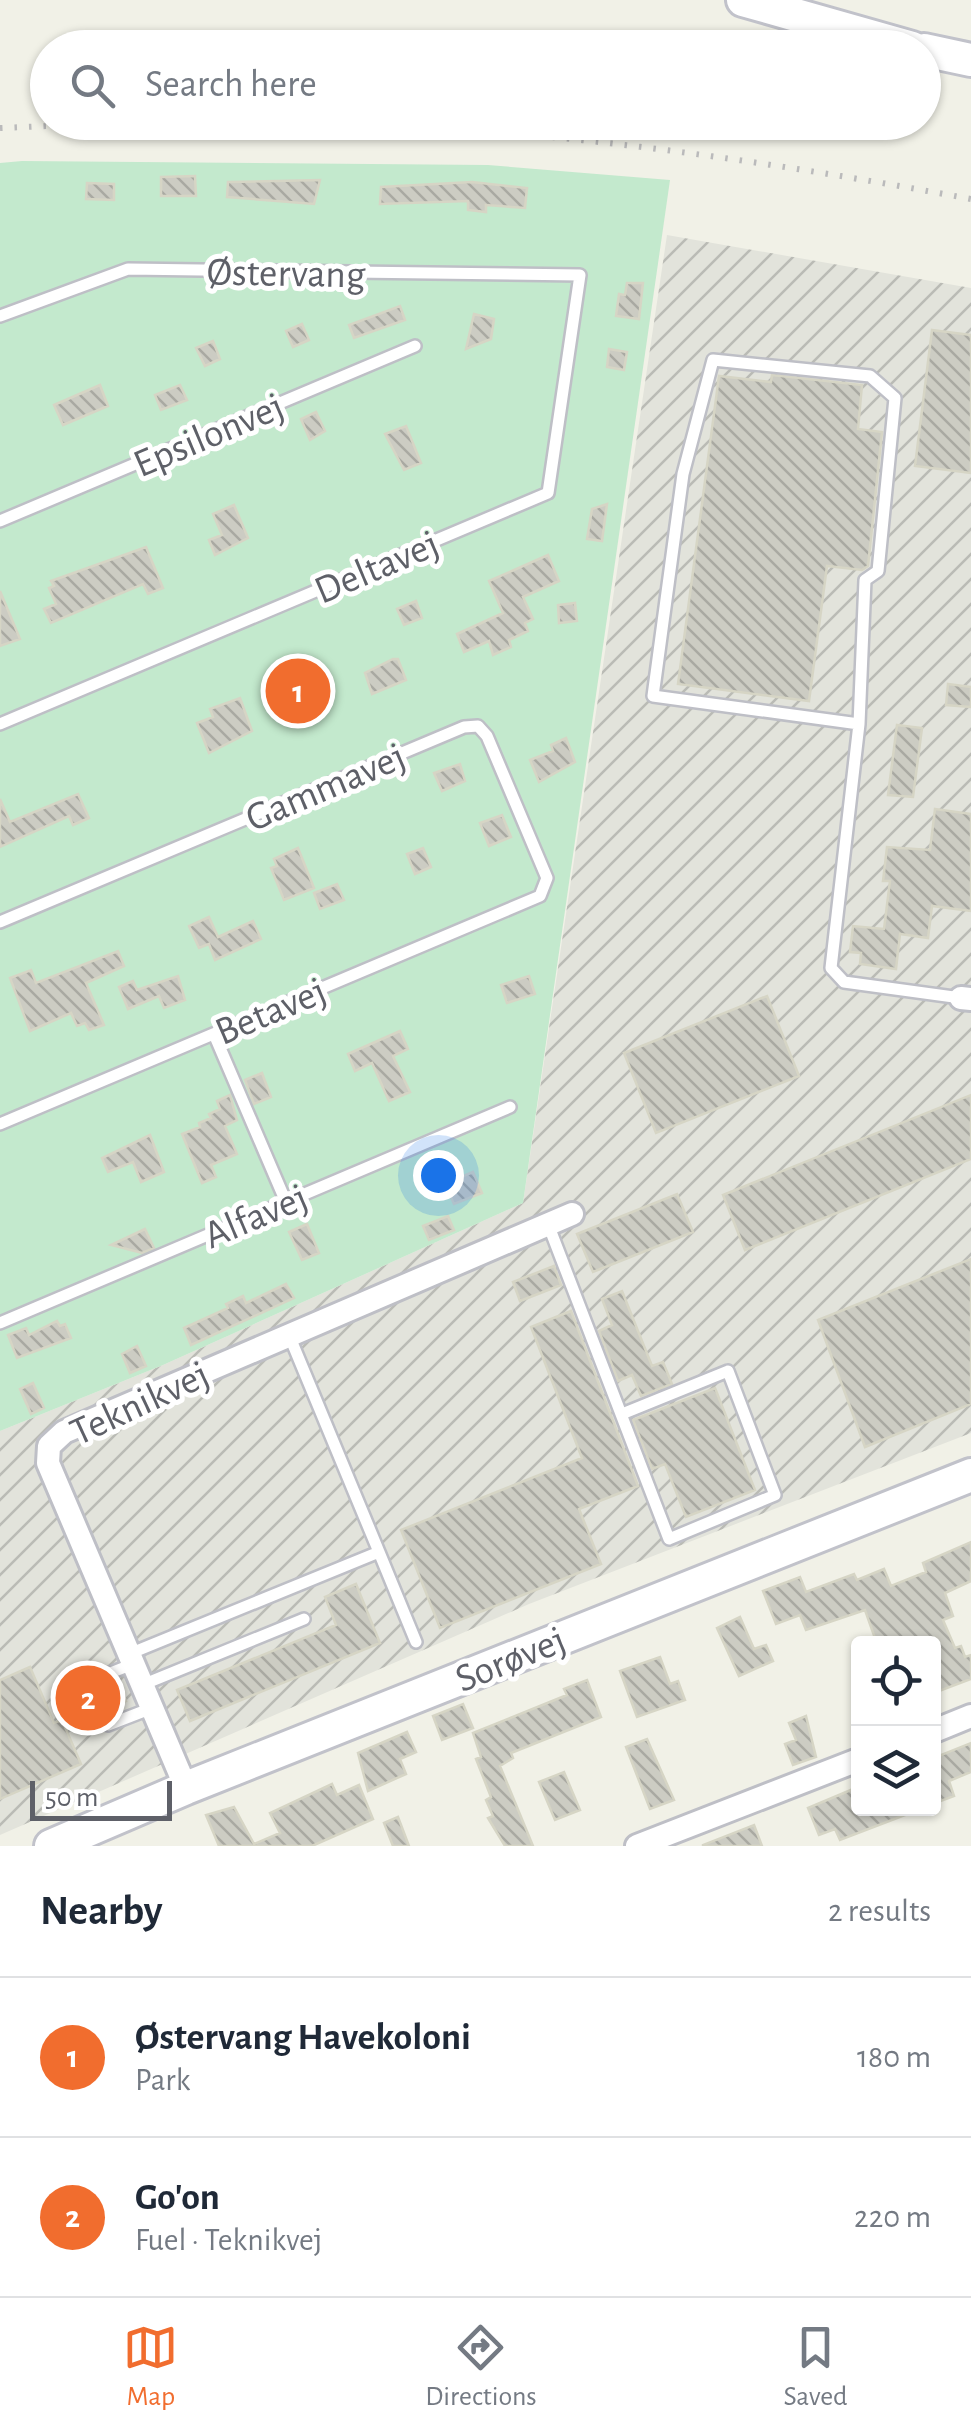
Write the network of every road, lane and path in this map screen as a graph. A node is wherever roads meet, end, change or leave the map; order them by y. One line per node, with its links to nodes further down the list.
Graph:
1 (743, 0): 2 (street)
2 (849, 30)
3 (941, 54): 4 (street)
4 (971, 60)
5 (580, 276): 6 (lane, Østervang); 9 (lane, Deltavej)
6 (0, 316)
7 (415, 346): 8 (lane, Epsilonvej)
8 (0, 521)
9 (0, 724)
10 (859, 724): 10 (lane); 13 (lane)
11 (540, 896): 12 (lane, Gammavej); 14 (lane, Betavej)
12 (0, 922)
13 (966, 998)
14 (214, 1034): 16 (lane, Betavej); 17 (lane)
15 (510, 1108): 17 (lane, Alfavej)
16 (0, 1124)
17 (286, 1202): 20 (lane, Alfavej)
18 (572, 1214): 19 (street, Teknikvej)
19 (548, 1224): 21 (street, Teknikvej); 22 (lane)
20 (0, 1323)
21 (289, 1335): 24 (lane); 27 (street, Teknikvej)
22 (622, 1414): 22 (lane)
23 (971, 1475): 34 (street, Sorøvej)
24 (379, 1552): 26 (lane); 27 (lane)
25 (304, 1619): 27 (lane)
26 (416, 1642)
27 (135, 1668): 28 (lane); 29 (street, Teknikvej)
28 (93, 1688)
29 (152, 1708): 30 (lane); 34 (street, Teknikvej)
30 (103, 1713)
31 (971, 1716): 32 (street)
32 (941, 1728)
33 (851, 1763): 36 (street)
34 (186, 1788): 35 (street, Sorøvej)
35 (51, 1846)
36 (637, 1846)

